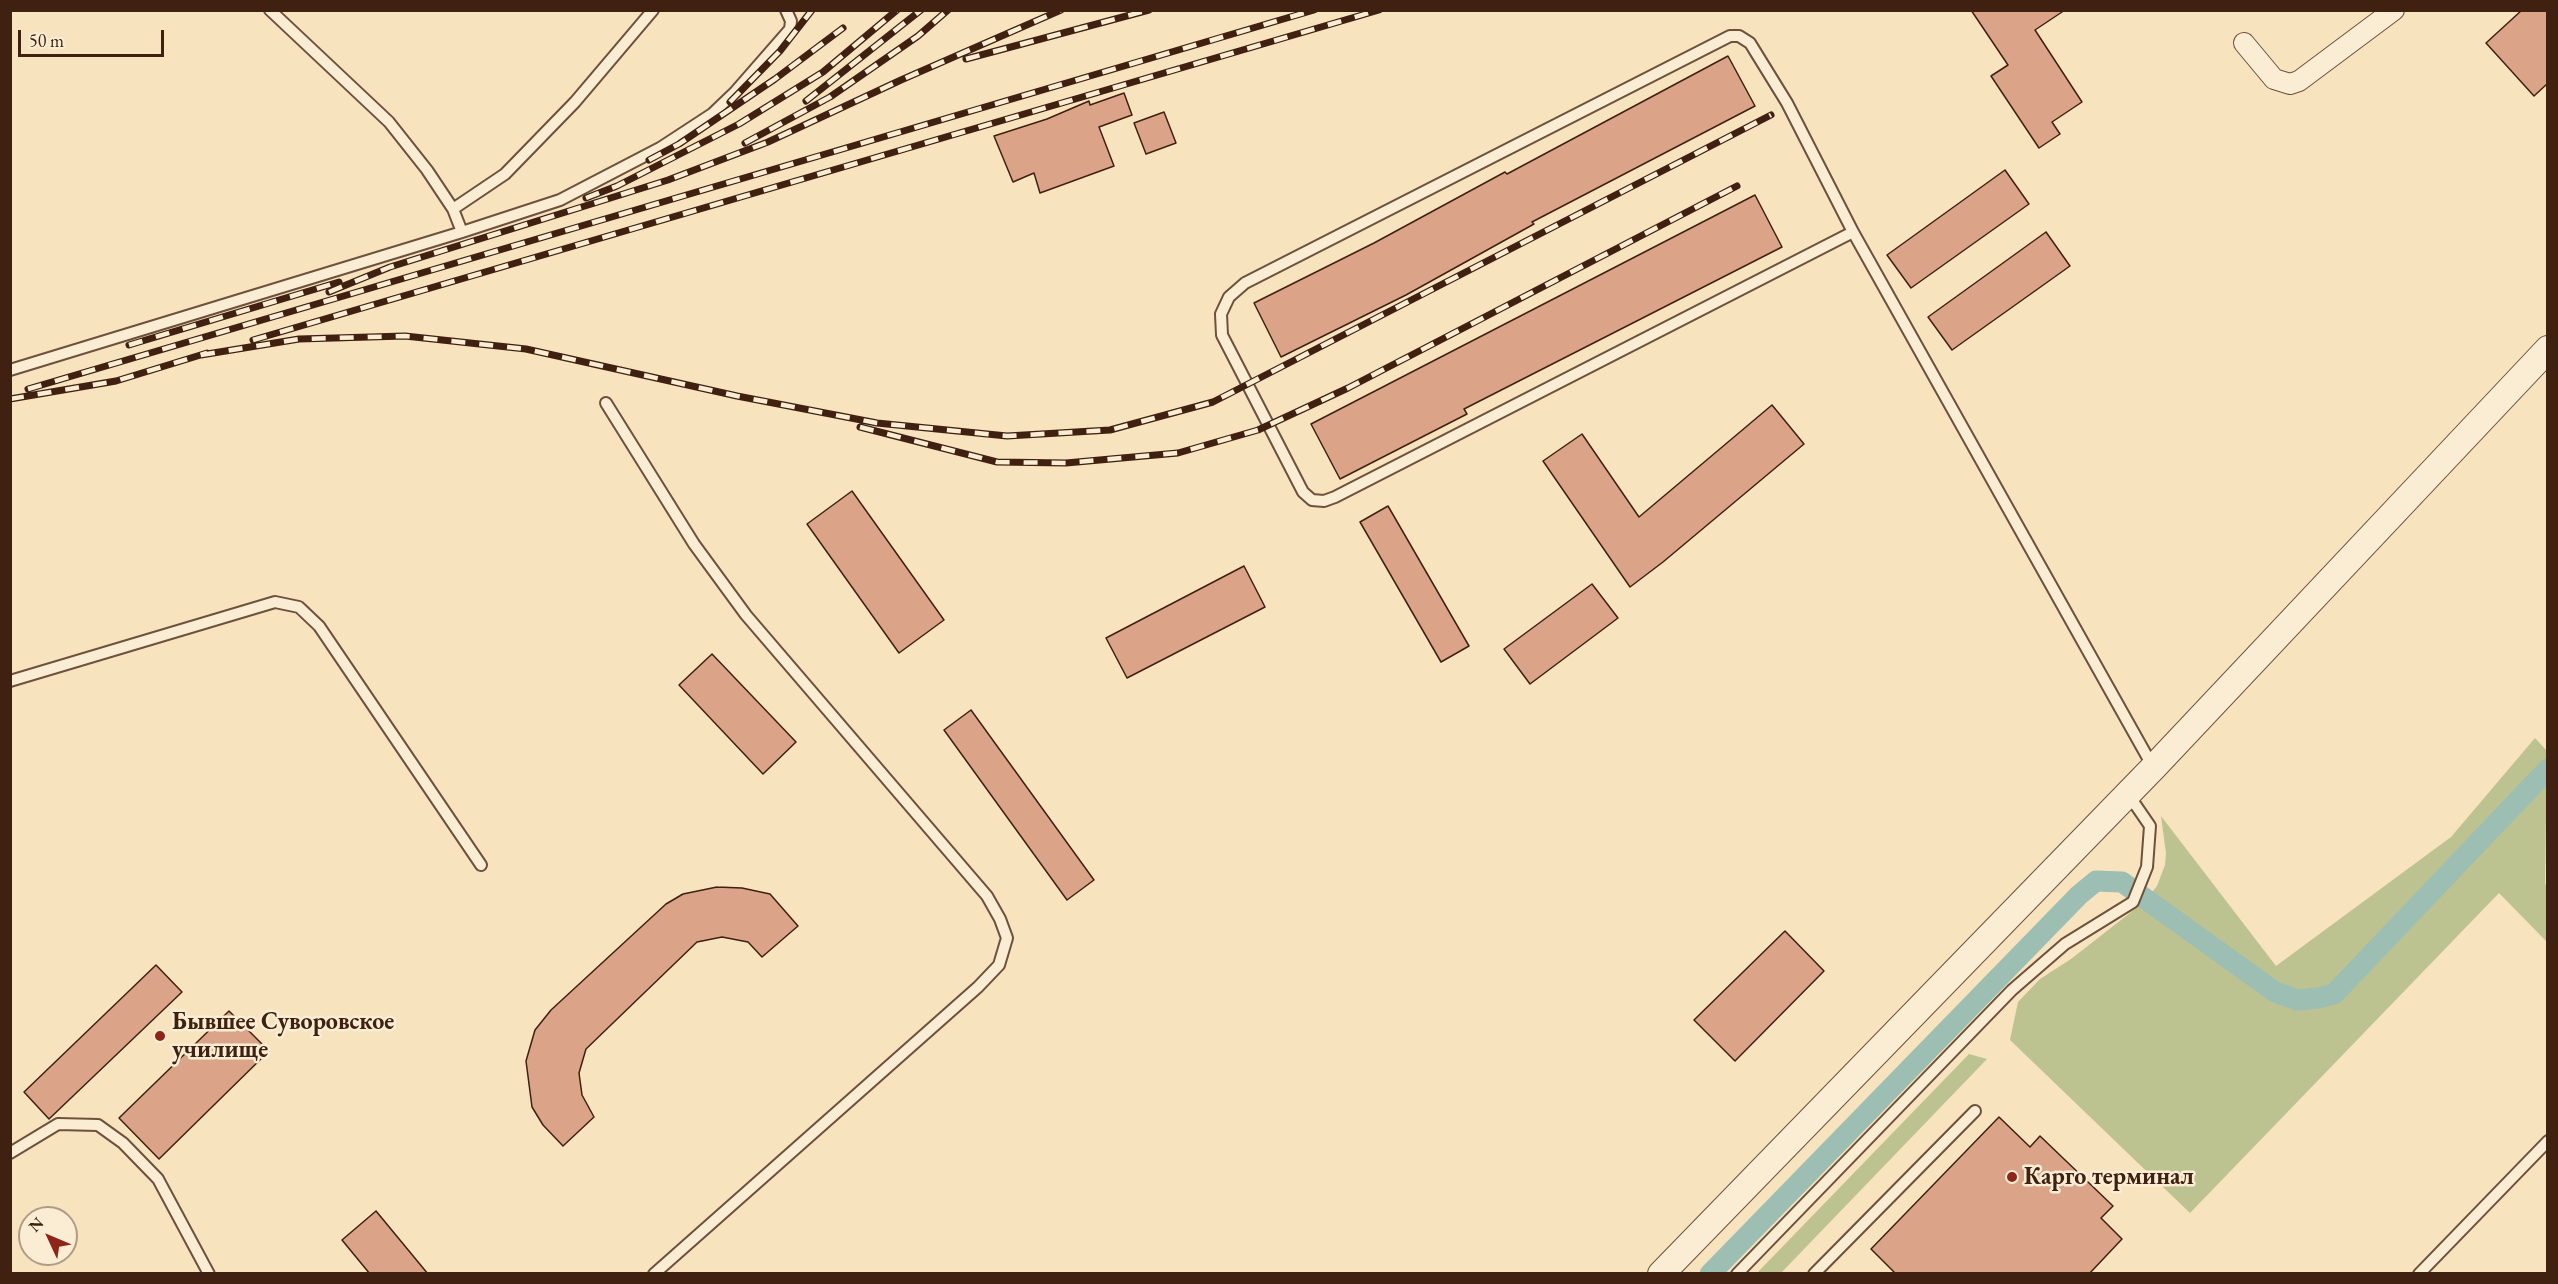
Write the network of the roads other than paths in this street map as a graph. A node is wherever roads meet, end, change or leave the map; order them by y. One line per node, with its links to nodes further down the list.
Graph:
1 (270, 10): 6 (lane)
2 (653, 10): 6 (lane)
3 (786, 10): 7 (lane)
4 (2394, 10): 5 (street)
5 (2244, 43)
6 (453, 209): 7 (lane)
7 (462, 232): 10 (lane)
8 (1853, 232): 8 (lane); 13 (lane)
9 (2547, 349): 13 (street)
10 (10, 370)
11 (606, 403): 19 (lane)
12 (10, 681): 15 (lane)
13 (2154, 767): 14 (street)
14 (2128, 794): 21 (street); 22 (lane)
15 (481, 865)
16 (1975, 1111): 23 (lane)
17 (2547, 1141): 24 (lane)
18 (10, 1153): 20 (lane)
19 (652, 1273)
20 (209, 1274)
21 (1661, 1274)
22 (1737, 1274)
23 (1814, 1274)
24 (2419, 1274)

